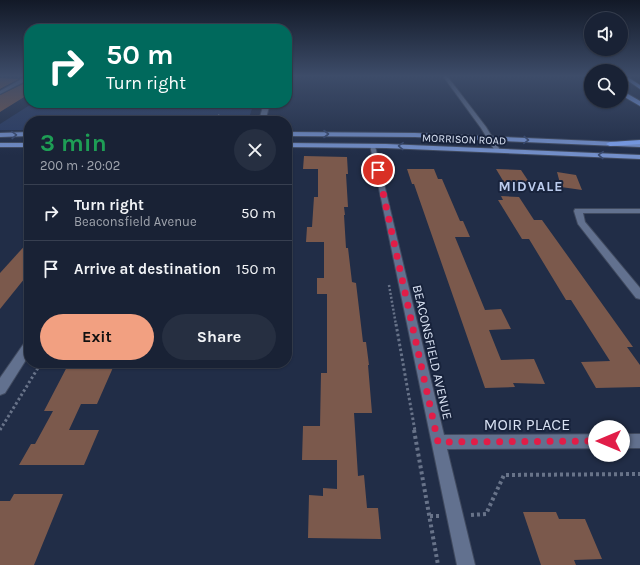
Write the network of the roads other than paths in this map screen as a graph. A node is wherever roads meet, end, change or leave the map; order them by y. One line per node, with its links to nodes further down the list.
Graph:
1 (464, 102): 5 (street)
2 (24, 134): 4 (main road, one-way to 2)
3 (292, 134): 5 (main road, MORRISON ROAD, one-way to 5)
4 (0, 135)
5 (490, 138): 7 (main road, MORRISON ROAD, one-way to 7); 13 (street)
6 (640, 142): 7 (highway)
7 (610, 144): 11 (main road, MORRISON ROAD)
8 (0, 145): 9 (main road)
9 (24, 145)
10 (292, 145): 12 (main road, MORRISON ROAD)
11 (640, 145)
12 (372, 146): 13 (main road, MORRISON ROAD, one-way to 12); 20 (street, BEACONSFIELD AVENUE)
13 (497, 150): 14 (main road, MORRISON ROAD, one-way to 13)
14 (640, 157)
15 (640, 211): 16 (street)
16 (640, 295)
17 (24, 353): 18 (street)
18 (0, 389)
19 (640, 441): 20 (street, MOIR PLACE)
20 (438, 442): 21 (street, BEACONSFIELD AVENUE)
21 (466, 565)

